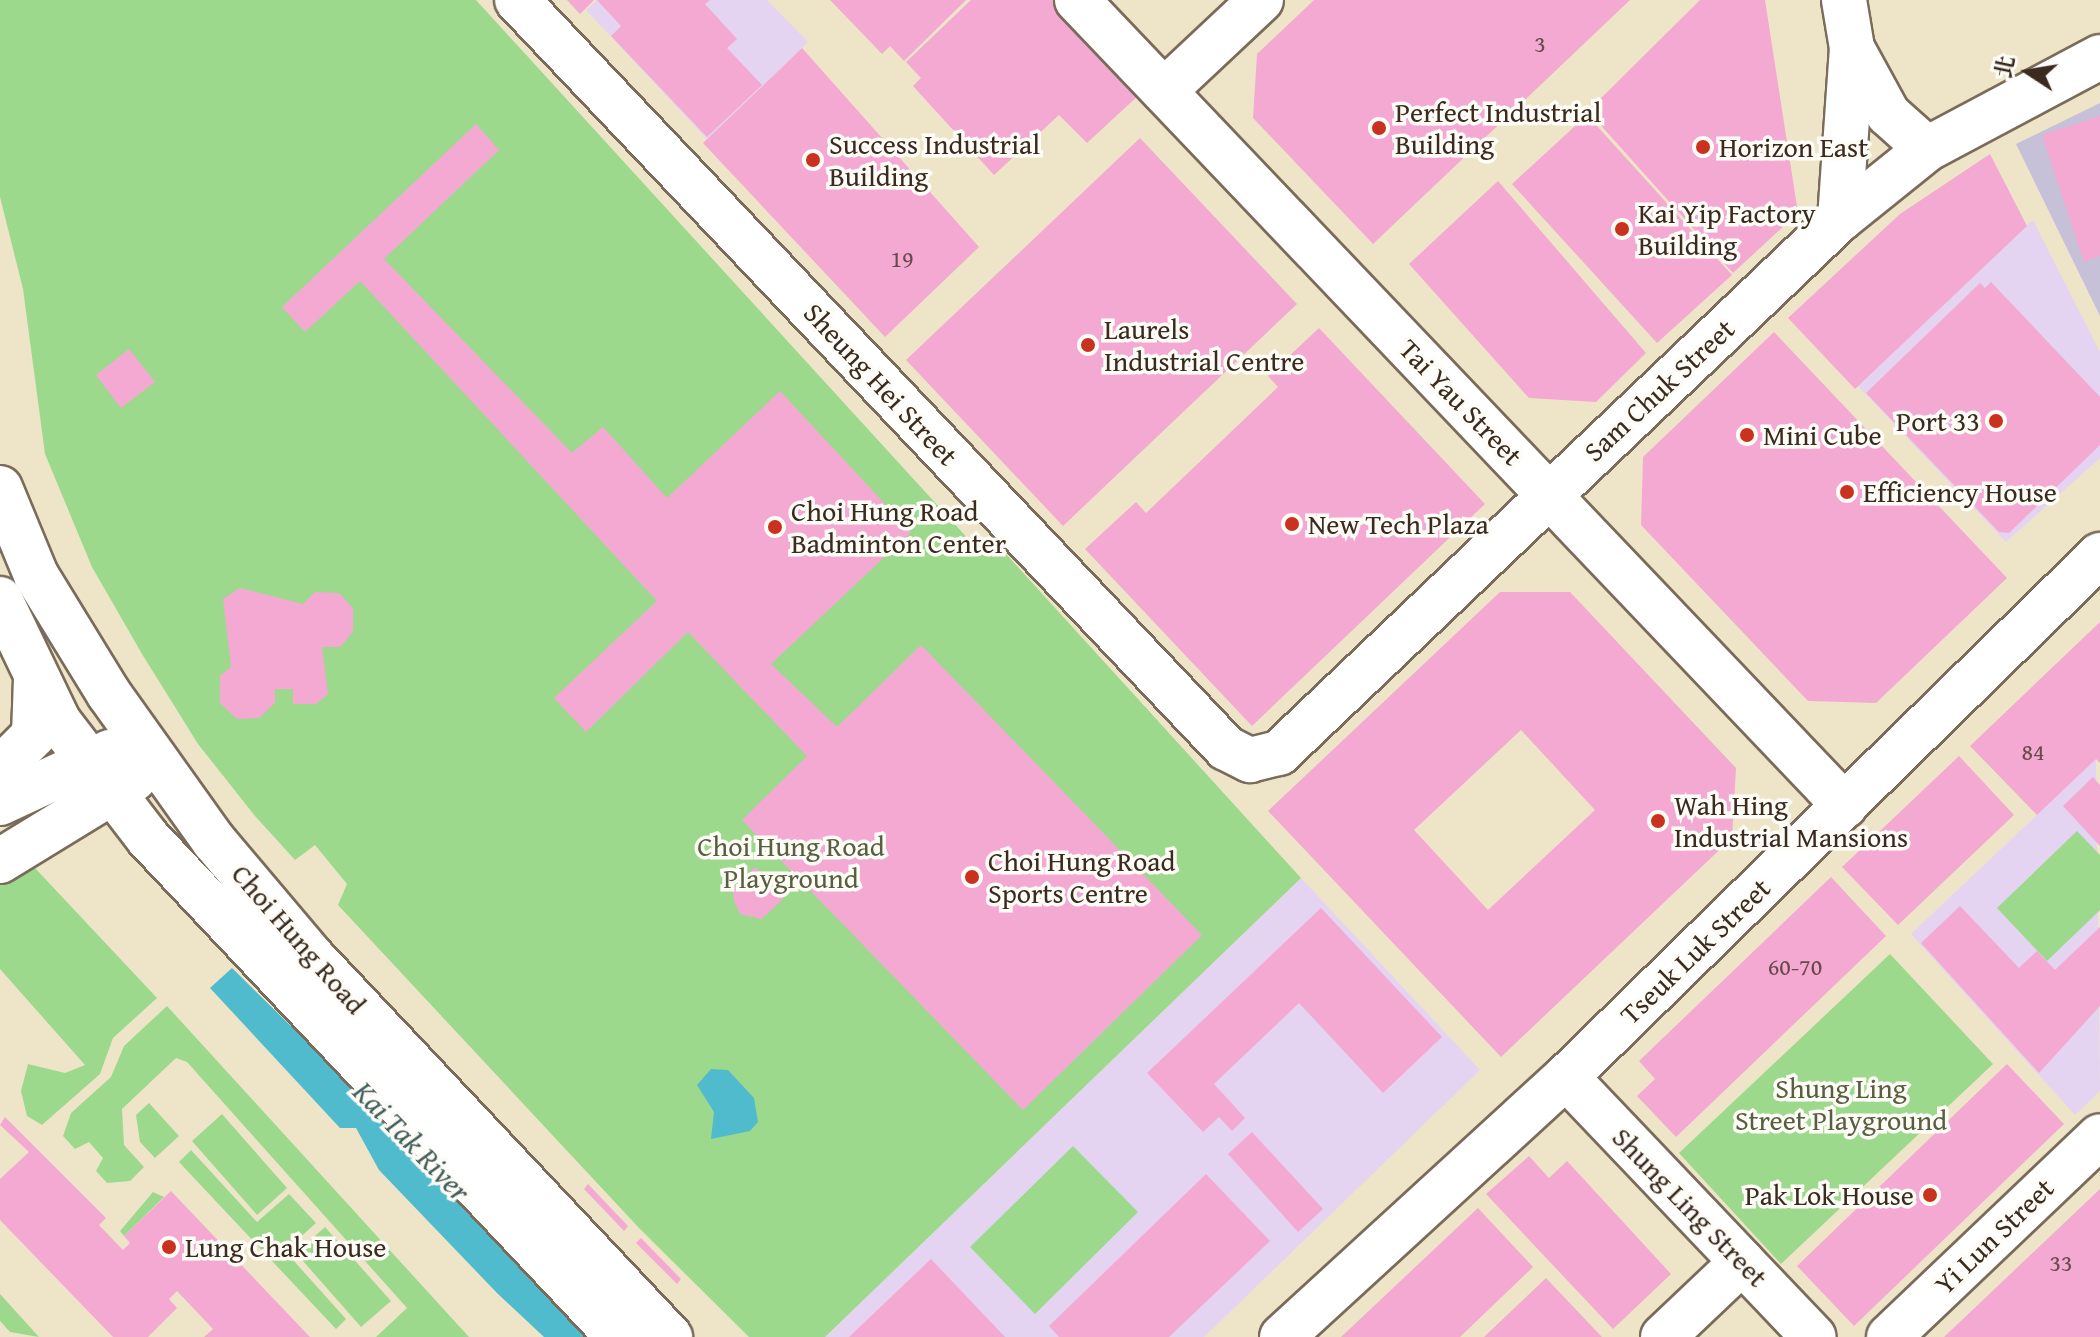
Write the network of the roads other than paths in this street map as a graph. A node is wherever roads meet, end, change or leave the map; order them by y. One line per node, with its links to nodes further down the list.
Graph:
1 (517, 0): 17 (street, Sheung Hei Street)
2 (1077, 0): 7 (street, Tai Yau Street)
3 (1261, 0): 7 (street)
4 (1844, 0): 5 (street)
5 (1852, 48): 8 (street); 9 (street)
6 (2100, 57): 8 (street, Sam Chuk Street)
7 (1164, 91): 11 (street, Tai Yau Street)
8 (1927, 149): 9 (street, Sam Chuk Street)
9 (1840, 219): 11 (street, Sam Chuk Street)
10 (0, 488): 15 (street, Choi Hung Road)
11 (1549, 494): 17 (street, Sam Chuk Street); 21 (street, Tai Yau Street)
12 (2100, 555): 21 (street, Tseuk Luk Street)
13 (0, 599): 14 (street, Choi Hung Road)
14 (36, 678): 16 (street, Choi Hung Road); 18 (street)
15 (149, 752): 16 (street); 19 (street); 27 (street, Choi Hung Road)
16 (83, 759): 19 (street, Choi Hung Road); 20 (street)
17 (1250, 760)
18 (0, 769)
19 (114, 797): 22 (street); 26 (street, Choi Hung Road)
20 (0, 803)
21 (1845, 806): 23 (street, Tseuk Luk Street)
22 (0, 861)
23 (1566, 1077): 25 (street, Shung Ling Street); 28 (street, Tseuk Luk Street)
24 (2100, 1136): 31 (street, Yi Lun Street)
25 (1742, 1262): 29 (street); 30 (street, Shung Ling Street)
26 (618, 1337)
27 (670, 1337)
28 (1282, 1337)
29 (1663, 1337)
30 (1814, 1337)
31 (1889, 1337)

